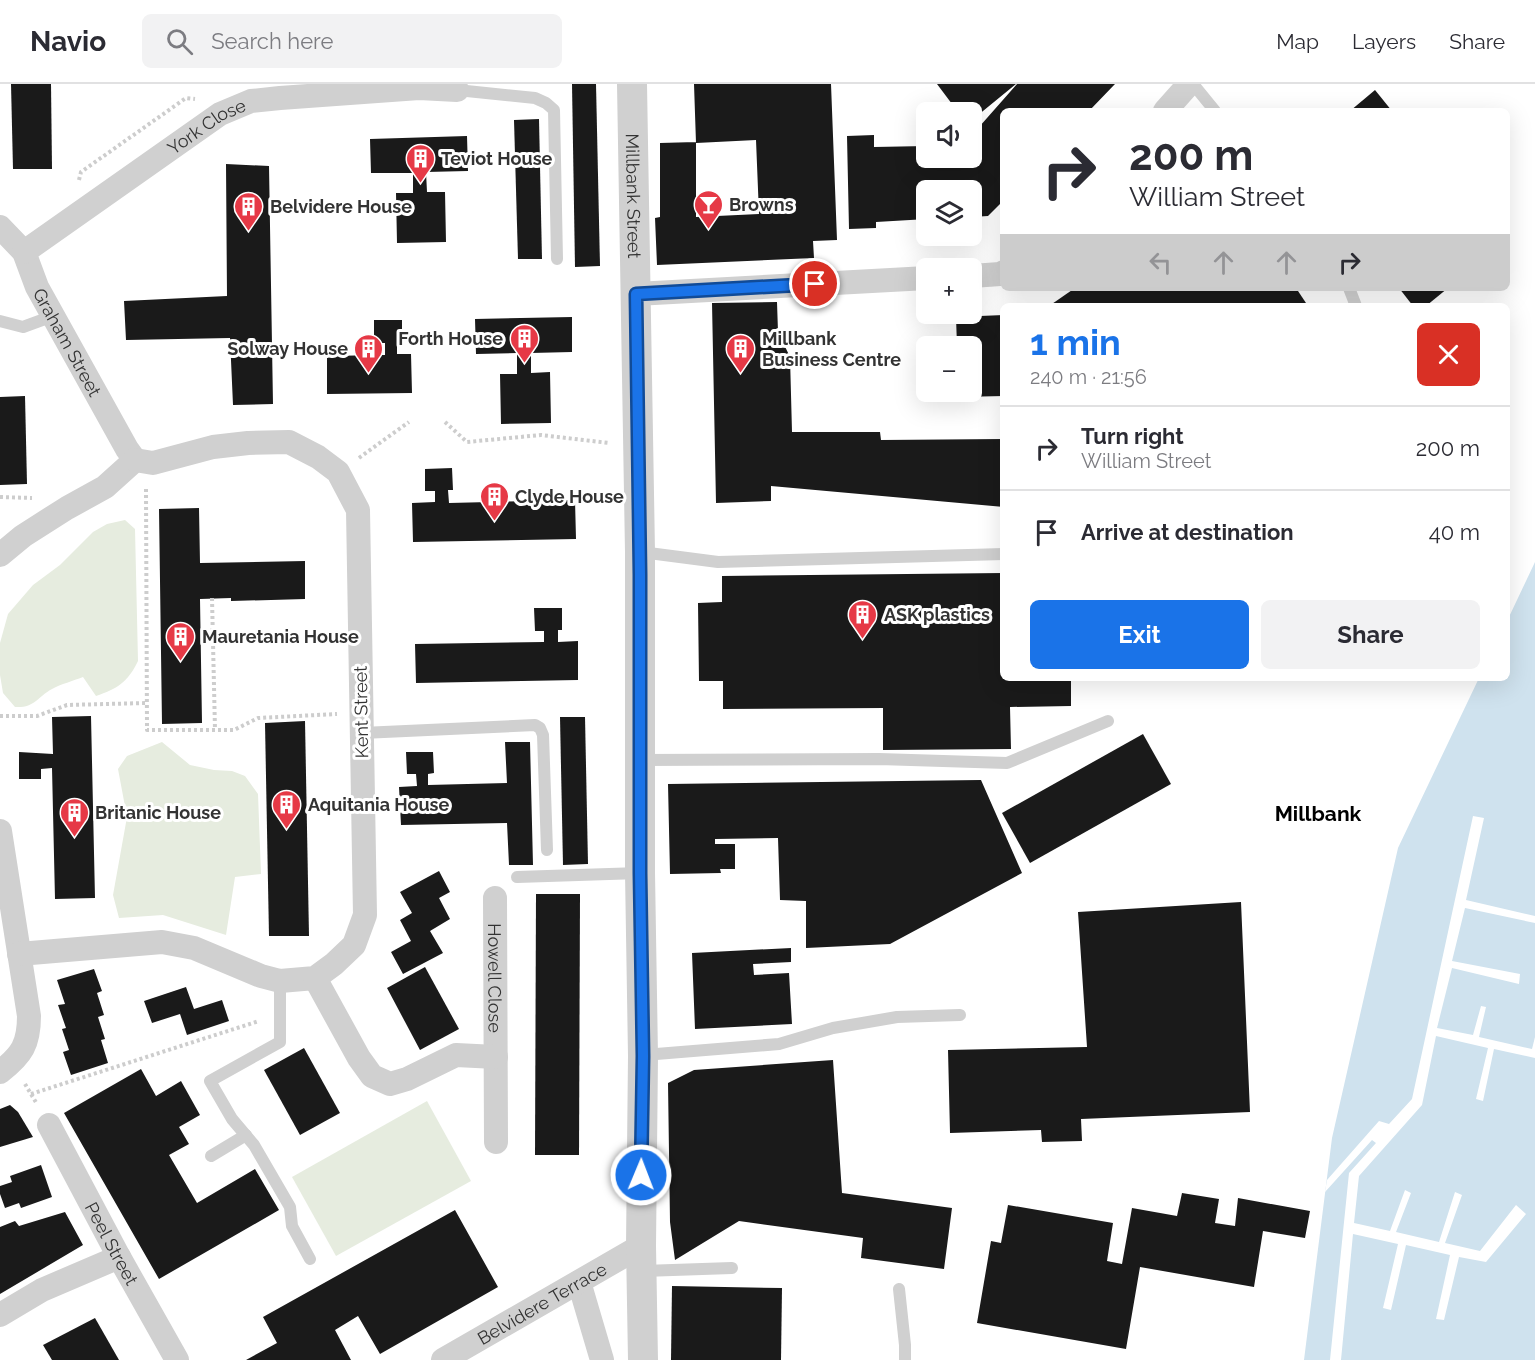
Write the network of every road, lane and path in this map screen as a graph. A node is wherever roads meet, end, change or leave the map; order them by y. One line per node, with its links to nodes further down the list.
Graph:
1 (632, 84): 15 (street, Millbank Street)
2 (1191, 84): 6 (street); 7 (lane)
3 (420, 86): 4 (street, York Close); 10 (street, York Close)
4 (457, 90): 11 (lane)
5 (198, 100): 8 (path)
6 (1168, 108)
7 (1212, 108)
8 (79, 182)
9 (0, 227): 10 (street, Graham Street)
10 (24, 252): 16 (street, Graham Street)
11 (557, 259)
12 (1000, 272): 13 (street)
13 (982, 275)
14 (916, 279): 15 (street)
15 (636, 294): 20 (street, Millbank Street)
16 (53, 316): 17 (lane); 21 (street, Graham Street)
17 (0, 321)
18 (409, 422): 22 (path)
19 (444, 422): 20 (path)
20 (638, 447): 23 (street, Millbank Street)
21 (141, 461): 22 (street, Kent Street); 25 (street); 27 (path)
22 (338, 472): 32 (street, Kent Street)
23 (640, 552): 24 (lane); 33 (street, Millbank Street)
24 (1000, 554)
25 (0, 555)
26 (212, 598): 31 (path)
27 (147, 703): 28 (path); 31 (path)
28 (0, 716)
29 (310, 716): 31 (path)
30 (1108, 721): 33 (lane)
31 (215, 730)
32 (362, 733): 35 (lane); 40 (street, Kent Street)
33 (640, 760): 36 (street, Millbank Street)
34 (0, 831): 39 (street)
35 (547, 850)
36 (640, 873): 37 (lane); 44 (street, Millbank Street)
37 (517, 876)
38 (495, 898): 45 (street, Howell Close)
39 (19, 954): 41 (street); 46 (street)
40 (315, 978): 41 (street); 45 (street, Howell Close)
41 (280, 981): 42 (lane)
42 (279, 1012): 47 (path); 49 (lane)
43 (960, 1015): 44 (lane)
44 (643, 1056): 54 (street, Millbank Street)
45 (496, 1057): 50 (street, Howell Close)
46 (6, 1068): 47 (path)
47 (32, 1094): 48 (path)
48 (49, 1125): 52 (street, Peel Street)
49 (246, 1135): 51 (lane); 53 (lane)
50 (496, 1142)
51 (211, 1156)
52 (119, 1257): 58 (street); 59 (street, Peel Street)
53 (310, 1259)
54 (641, 1259): 55 (lane); 56 (street, Belvidere Terrace); 62 (street, Millbank Street)
55 (732, 1268)
56 (579, 1282): 60 (street, Belvidere Terrace); 61 (street)
57 (898, 1289): 63 (lane)
58 (0, 1315)
59 (177, 1360)
60 (443, 1360)
61 (602, 1360)
62 (643, 1360)
63 (904, 1360)

